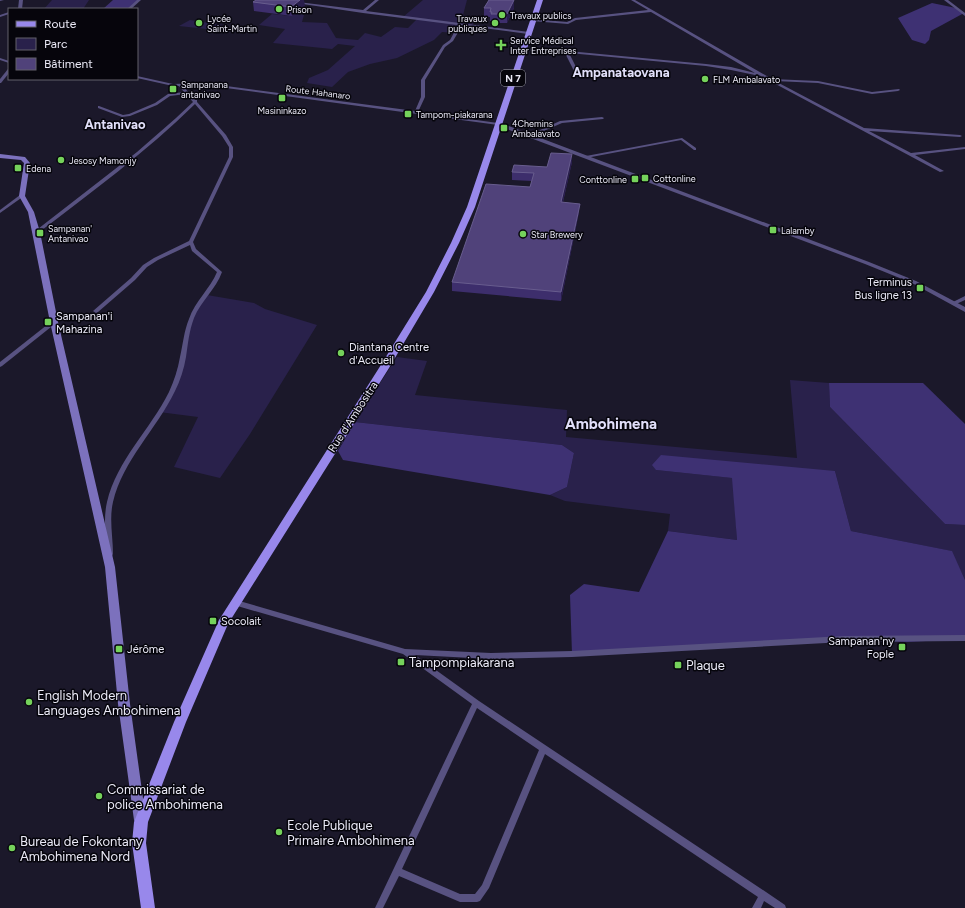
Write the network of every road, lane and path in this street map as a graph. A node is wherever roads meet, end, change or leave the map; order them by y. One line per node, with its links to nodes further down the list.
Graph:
1 (140, 0): 7 (street)
2 (377, 0): 9 (street)
3 (540, 0): 11 (main road, Rue d'Ambositra / N 7)
4 (632, 0): 8 (street)
5 (946, 0): 10 (street)
6 (292, 2): 9 (street)
7 (129, 8)
8 (652, 11): 11 (street); 19 (street)
9 (363, 12): 12 (street)
10 (965, 14)
11 (532, 20): 13 (main road, Rue d'Ambositra / N 7)
12 (459, 24): 13 (street); 27 (street)
13 (528, 33): 14 (main road, Rue d'Ambositra / N 7)
14 (522, 49): 15 (street); 29 (main road, Rue d'Ambositra / N 7)
15 (566, 51): 17 (street); 19 (street)
16 (8, 71): 21 (street)
17 (576, 72)
18 (138, 77): 22 (street, Route Hahanaro)
19 (764, 77): 20 (street)
20 (770, 80): 23 (street); 30 (street)
21 (0, 82)
22 (180, 85): 24 (street); 27 (street, Route Hahanaro)
23 (898, 90)
24 (187, 92): 25 (street); 26 (street)
25 (196, 101): 41 (street); 42 (street)
26 (99, 107)
27 (416, 113): 29 (street, Route Hahanaro)
28 (602, 118): 31 (street)
29 (498, 124): 31 (street); 50 (main road, Rue d'Ambositra / N 7)
30 (862, 129): 32 (street); 35 (street)
31 (529, 136): 37 (street)
32 (960, 136)
33 (965, 148): 35 (street)
34 (695, 149): 37 (street)
35 (910, 154): 38 (street)
36 (0, 156): 39 (main road)
37 (586, 157): 44 (street)
38 (942, 171)
39 (22, 196): 40 (street); 41 (main road)
40 (0, 212)
41 (36, 232): 47 (main road)
42 (191, 242): 46 (street); 49 (street)
43 (965, 298): 44 (street)
44 (954, 303): 45 (street)
45 (965, 310)
46 (96, 311)
47 (54, 322): 48 (street); 49 (main road)
48 (0, 365)
49 (110, 567): 55 (main road)
50 (236, 603): 52 (street); 55 (main road, Rue d'Ambositra / N 7)
51 (965, 638): 52 (street)
52 (405, 652): 53 (street)
53 (476, 702): 54 (street); 56 (street)
54 (544, 748): 56 (street); 57 (street)
55 (141, 822): 58 (main road, N 7)
56 (396, 871): 59 (street)
57 (763, 895): 60 (street); 61 (street)
58 (148, 908)
59 (379, 908)
60 (756, 908)
61 (782, 908)

